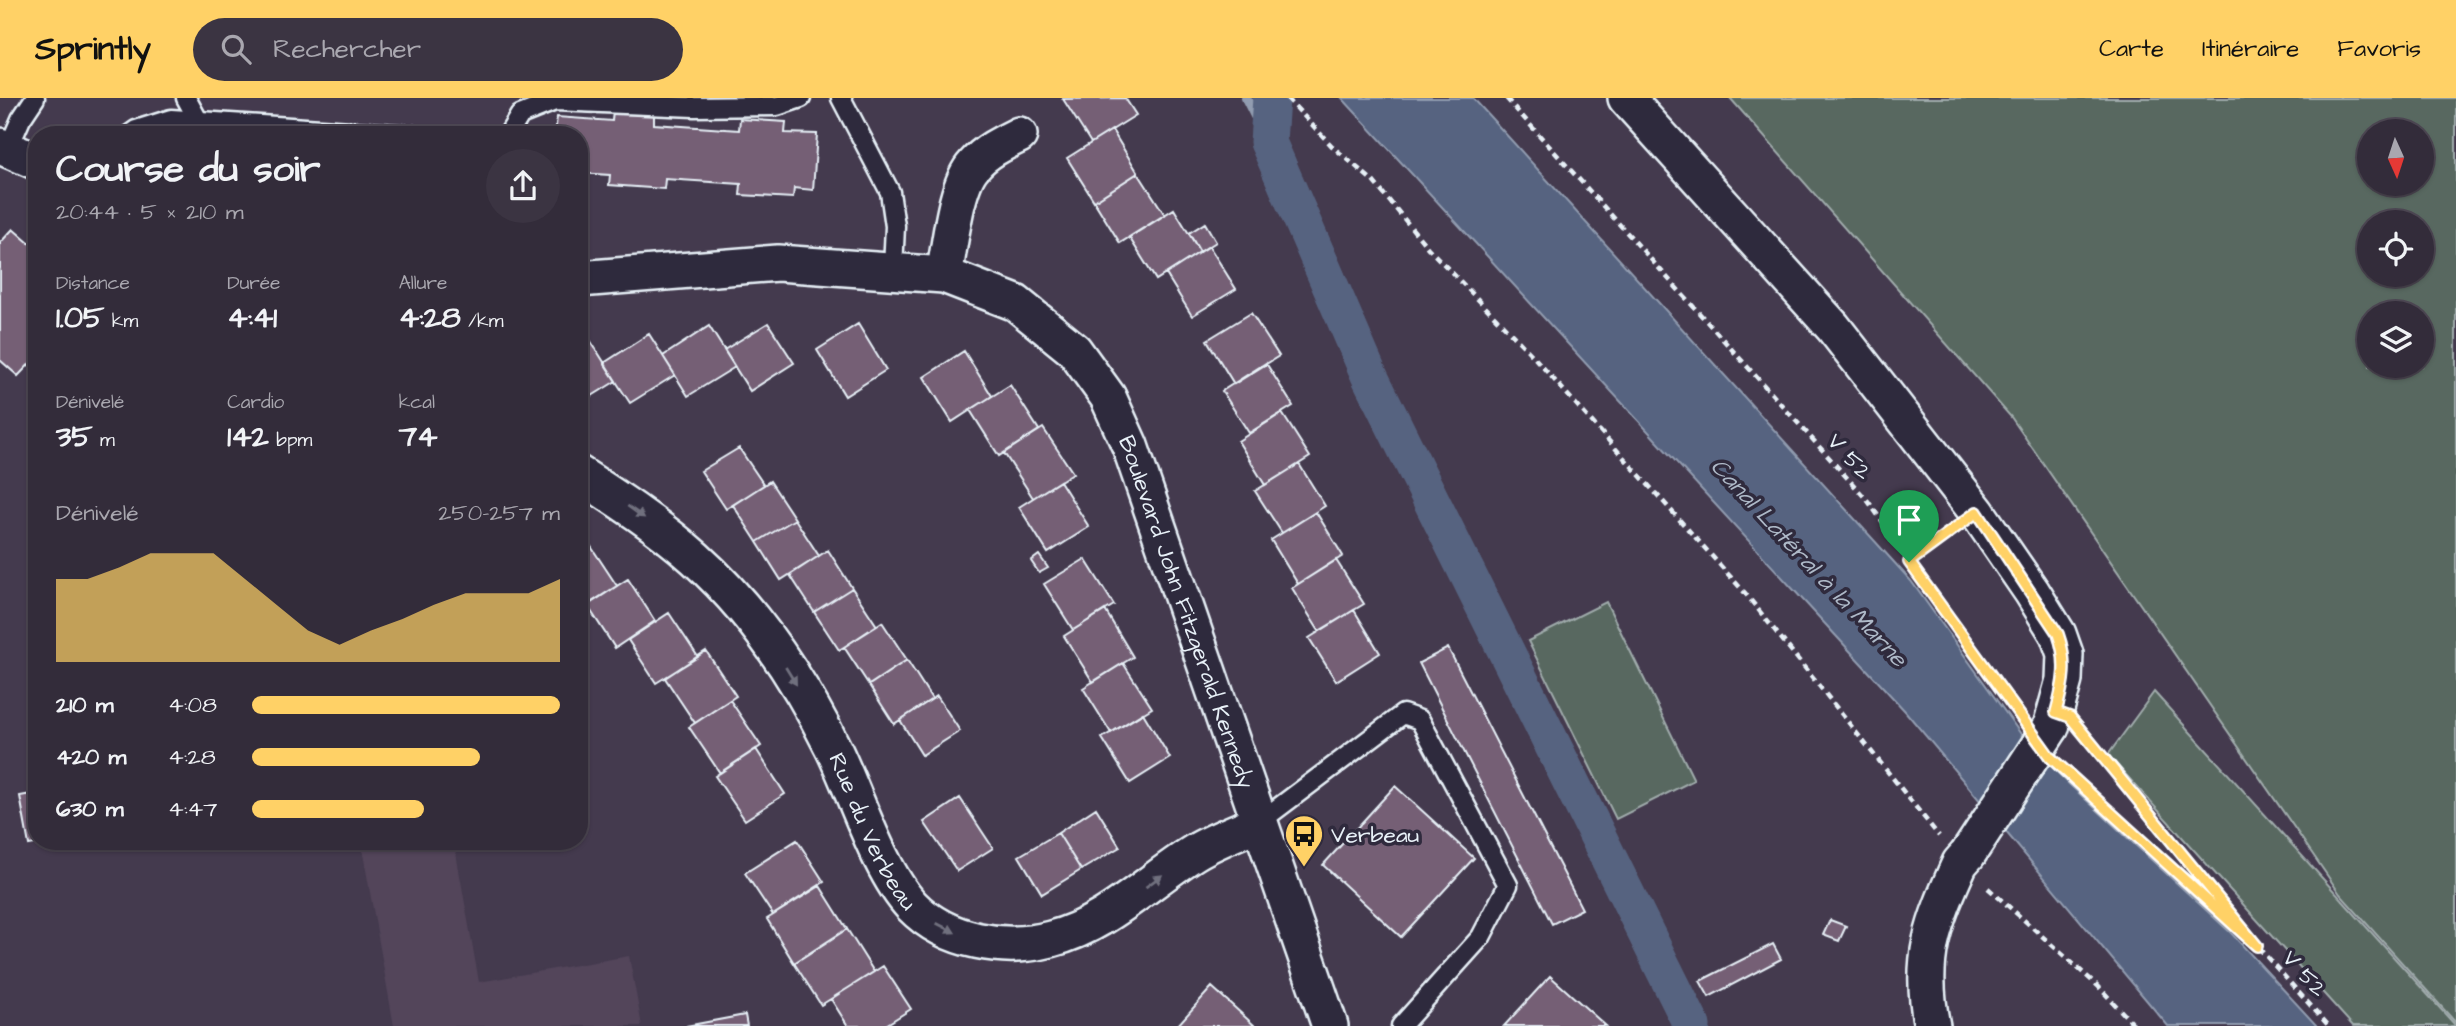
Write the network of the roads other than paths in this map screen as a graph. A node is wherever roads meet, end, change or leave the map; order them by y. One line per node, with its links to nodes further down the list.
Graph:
1 (35, 98): 11 (lane)
2 (186, 98): 6 (lane)
3 (801, 98): 9 (lane)
4 (841, 98): 12 (lane)
5 (1626, 98): 19 (street, bridge)
6 (198, 120): 7 (lane); 8 (lane)
7 (153, 126)
8 (284, 126)
9 (513, 126)
10 (1019, 135): 13 (street)
11 (11, 154)
12 (893, 269): 13 (street, Boulevard John Fitzgerald Kennedy); 14 (street, Boulevard John Fitzgerald Kennedy)
13 (943, 275): 16 (street, Boulevard John Fitzgerald Kennedy)
14 (588, 278)
15 (588, 480): 16 (street, Rue du Verbeau, one-way to 16)
16 (1258, 823): 17 (street, Boulevard John Fitzgerald Kennedy); 18 (lane)
17 (1330, 1026)
18 (1401, 1026)
19 (1932, 1026)

